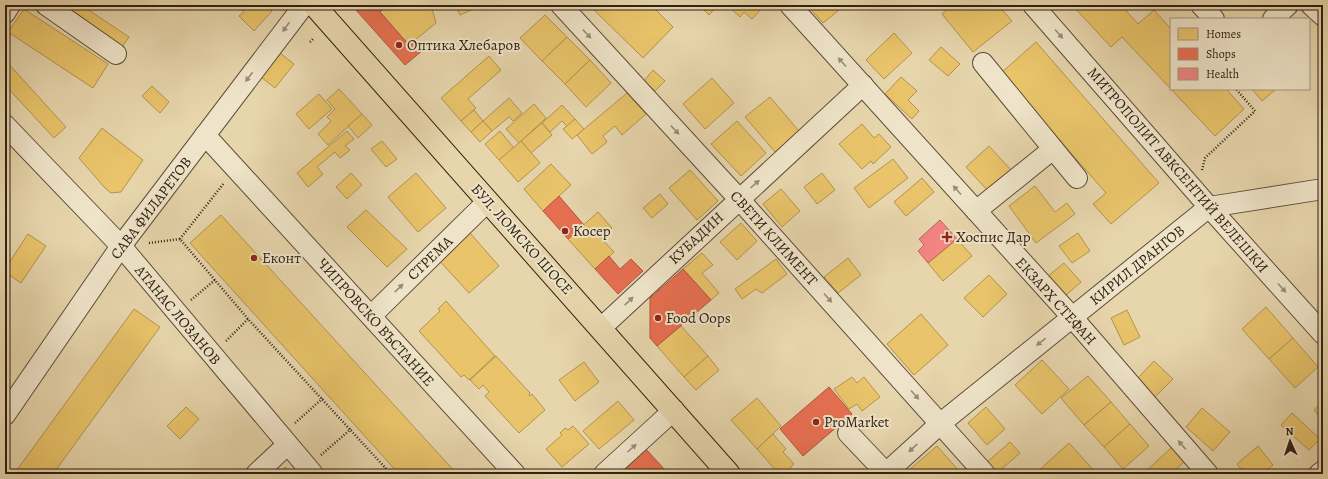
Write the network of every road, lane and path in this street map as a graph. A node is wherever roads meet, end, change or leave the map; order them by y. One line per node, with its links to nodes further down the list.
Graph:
1 (10, 5): 11 (street)
2 (46, 5): 17 (street)
3 (304, 5): 22 (street, САВА ФИЛАРЕТОВ, one-way to 22)
4 (314, 5): 28 (main road, БУЛ. ЛОМСКО ШОСЕ)
5 (560, 5): 27 (street, СВЕТИ КЛИМЕНТ, one-way to 27)
6 (790, 5): 19 (street, ЕКЗАРХ СТЕФАН, one-way to 6)
7 (1033, 5): 29 (street, МИТРОПОЛИТ АВКСЕНТИЙ ВЕЛЕШКИ, one-way to 29)
8 (1201, 5): 13 (street)
9 (1288, 5): 14 (street)
10 (1311, 5): 12 (street)
11 (5, 13)
12 (1323, 16)
13 (1213, 18)
14 (1275, 18)
15 (313, 39): 16 (path)
16 (310, 42)
17 (116, 54)
18 (983, 63): 23 (street)
19 (863, 85): 27 (street, КУБАДИН, one-way to 19); 30 (street, ЕКЗАРХ СТЕФАН, one-way to 19)
20 (1237, 90): 29 (path)
21 (5, 125): 32 (street, АТАНАС ЛОЗАНОВ)
22 (205, 135): 24 (street, ЧИПРОВСКО ВЪСТАНИЕ); 32 (street, САВА ФИЛАРЕТОВ)
23 (1054, 149): 25 (street); 30 (street)
24 (235, 168): 31 (path); 35 (street, ЧИПРОВСКО ВЪСТАНИЕ)
25 (1077, 178)
26 (1323, 189): 29 (street, КИРИЛ ДРАНГОВ)
27 (739, 199): 38 (street, КУБАДИН, one-way to 27); 44 (street, СВЕТИ КЛИМЕНТ, one-way to 44)
28 (488, 200): 35 (street, СТРЕМА, one-way to 28); 38 (main road, БУЛ. ЛОМСКО ШОСЕ)
29 (1204, 201): 36 (street, КИРИЛ ДРАНГОВ); 39 (street, МИТРОПОЛИТ АВКСЕНТИЙ ВЕЛЕШКИ, one-way to 39)
30 (976, 211): 36 (street, ЕКЗАРХ СТЕФАН)
31 (180, 239): 32 (path); 33 (path)
32 (121, 246): 34 (street, АТАНАС ЛОЗАНОВ); 43 (street, САВА ФИЛАРЕТОВ)
33 (215, 280): 34 (path); 37 (path)
34 (176, 313): 40 (street, АТАНАС ЛОЗАНОВ)
35 (371, 316): 55 (street, ЧИПРОВСКО ВЪСТАНИЕ)
36 (1072, 317): 44 (street, КИРИЛ ДРАНГОВ, one-way to 44); 59 (street, ЕКЗАРХ СТЕФАН, one-way to 36)
37 (248, 319): 40 (path); 41 (path)
38 (601, 328): 42 (main road, БУЛ. ЛОМСКО ШОСЕ)
39 (1323, 334)
40 (211, 354): 47 (street, АТАНАС ЛОЗАНОВ)
41 (323, 398): 45 (path); 47 (path)
42 (674, 410): 56 (street, one-way to 42); 57 (main road, БУЛ. ЛОМСКО ШОСЕ)
43 (5, 415)
44 (940, 423): 51 (street, КИРИЛ ДРАНГОВ, one-way to 51); 58 (street, СВЕТИ КЛИМЕНТ)
45 (351, 429): 48 (path); 49 (path)
46 (848, 433): 51 (street)
47 (283, 441): 49 (street, АТАНАС ЛОЗАНОВ); 52 (street)
48 (385, 468): 53 (path); 54 (path)
49 (310, 471)
50 (1323, 471): 60 (street)
51 (885, 473)
52 (256, 474)
53 (378, 474)
54 (391, 474)
55 (515, 474)
56 (604, 474)
57 (729, 474)
58 (985, 474)
59 (1208, 474)
60 (1319, 474)

